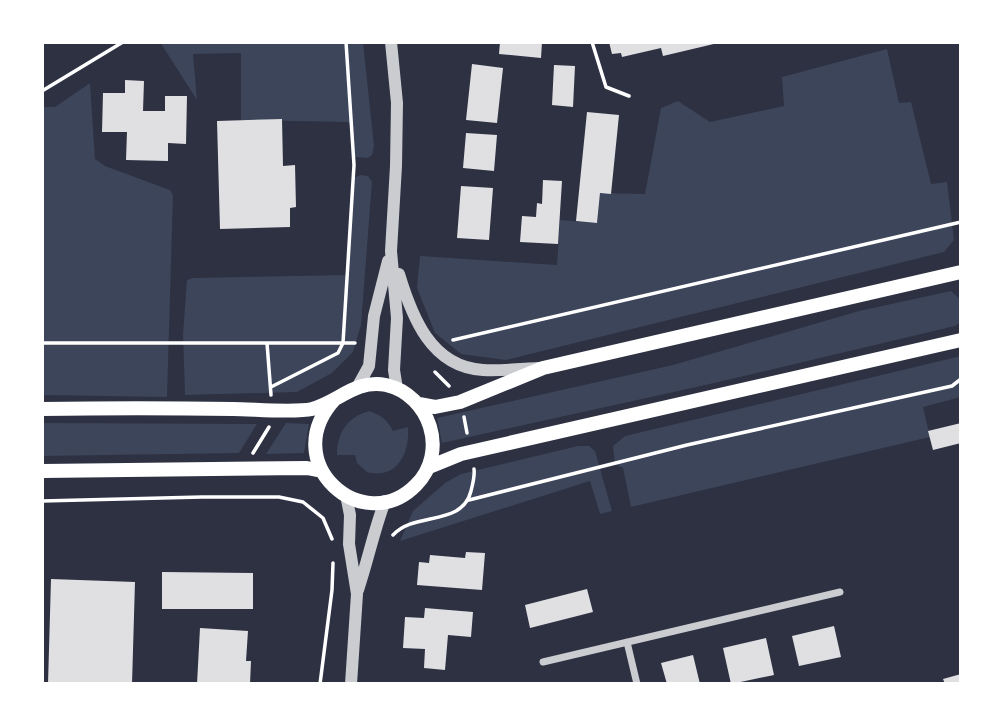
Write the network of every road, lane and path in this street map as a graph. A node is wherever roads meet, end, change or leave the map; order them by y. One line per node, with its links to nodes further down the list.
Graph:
1 (123, 42): 5 (path)
2 (346, 42): 13 (path)
3 (391, 42): 8 (street)
4 (592, 42): 6 (path)
5 (42, 91)
6 (629, 96)
7 (961, 222): 15 (path)
8 (391, 251): 14 (street); 15 (street); 20 (street)
9 (961, 272): 16 (main road)
10 (961, 340): 25 (main road)
11 (42, 343): 12 (path)
12 (267, 343): 13 (path); 19 (path)
13 (343, 343): 14 (path); 19 (path)
14 (371, 344): 18 (street)
15 (442, 355): 16 (street)
16 (543, 368): 22 (main road)
17 (961, 379): 31 (path)
18 (358, 386): 20 (main road); 21 (main road)
19 (271, 387): 24 (path)
20 (397, 389): 22 (main road)
21 (335, 399): 24 (main road); 28 (main road)
22 (418, 404): 25 (main road)
23 (42, 409): 24 (main road)
24 (271, 409): 26 (path)
25 (429, 467): 33 (main road)
26 (251, 468): 27 (main road); 28 (main road); 30 (path)
27 (42, 471)
28 (322, 471): 29 (main road)
29 (346, 495): 33 (main road); 37 (street)
30 (249, 496): 32 (path); 34 (path)
31 (469, 500)
32 (42, 501)
33 (385, 502): 37 (street)
34 (334, 544)
35 (333, 556): 40 (path)
36 (839, 592): 38 (street)
37 (357, 594): 41 (street)
38 (627, 642): 39 (street); 42 (street)
39 (543, 662)
40 (320, 684)
41 (351, 684)
42 (637, 684)

